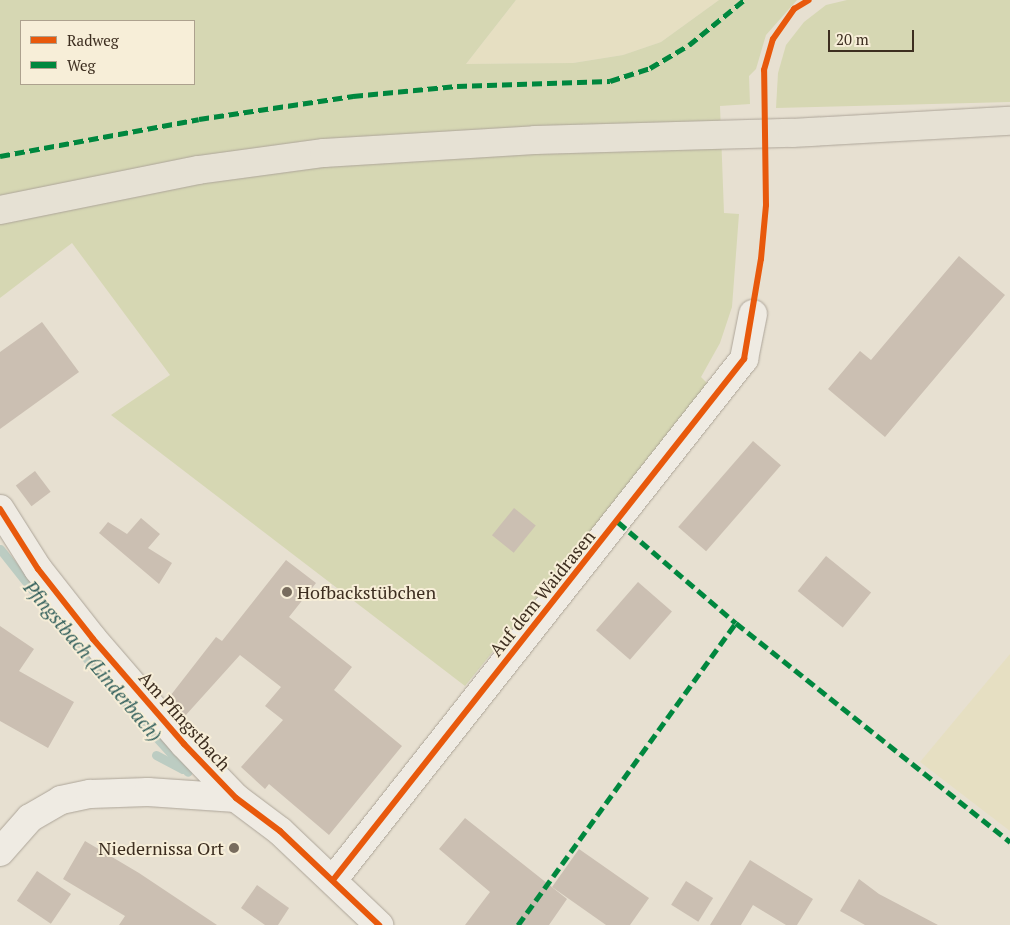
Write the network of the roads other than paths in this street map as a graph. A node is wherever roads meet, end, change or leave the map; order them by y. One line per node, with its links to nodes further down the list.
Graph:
1 (1010, 121): 2 (main road)
2 (0, 210)
3 (753, 314): 7 (street, Auf dem Waidrasen)
4 (0, 509): 5 (street, Am Pfingstbach)
5 (236, 798): 6 (street); 7 (street, Am Pfingstbach)
6 (0, 852)
7 (333, 880): 8 (street, Am Pfingstbach)
8 (379, 925)

